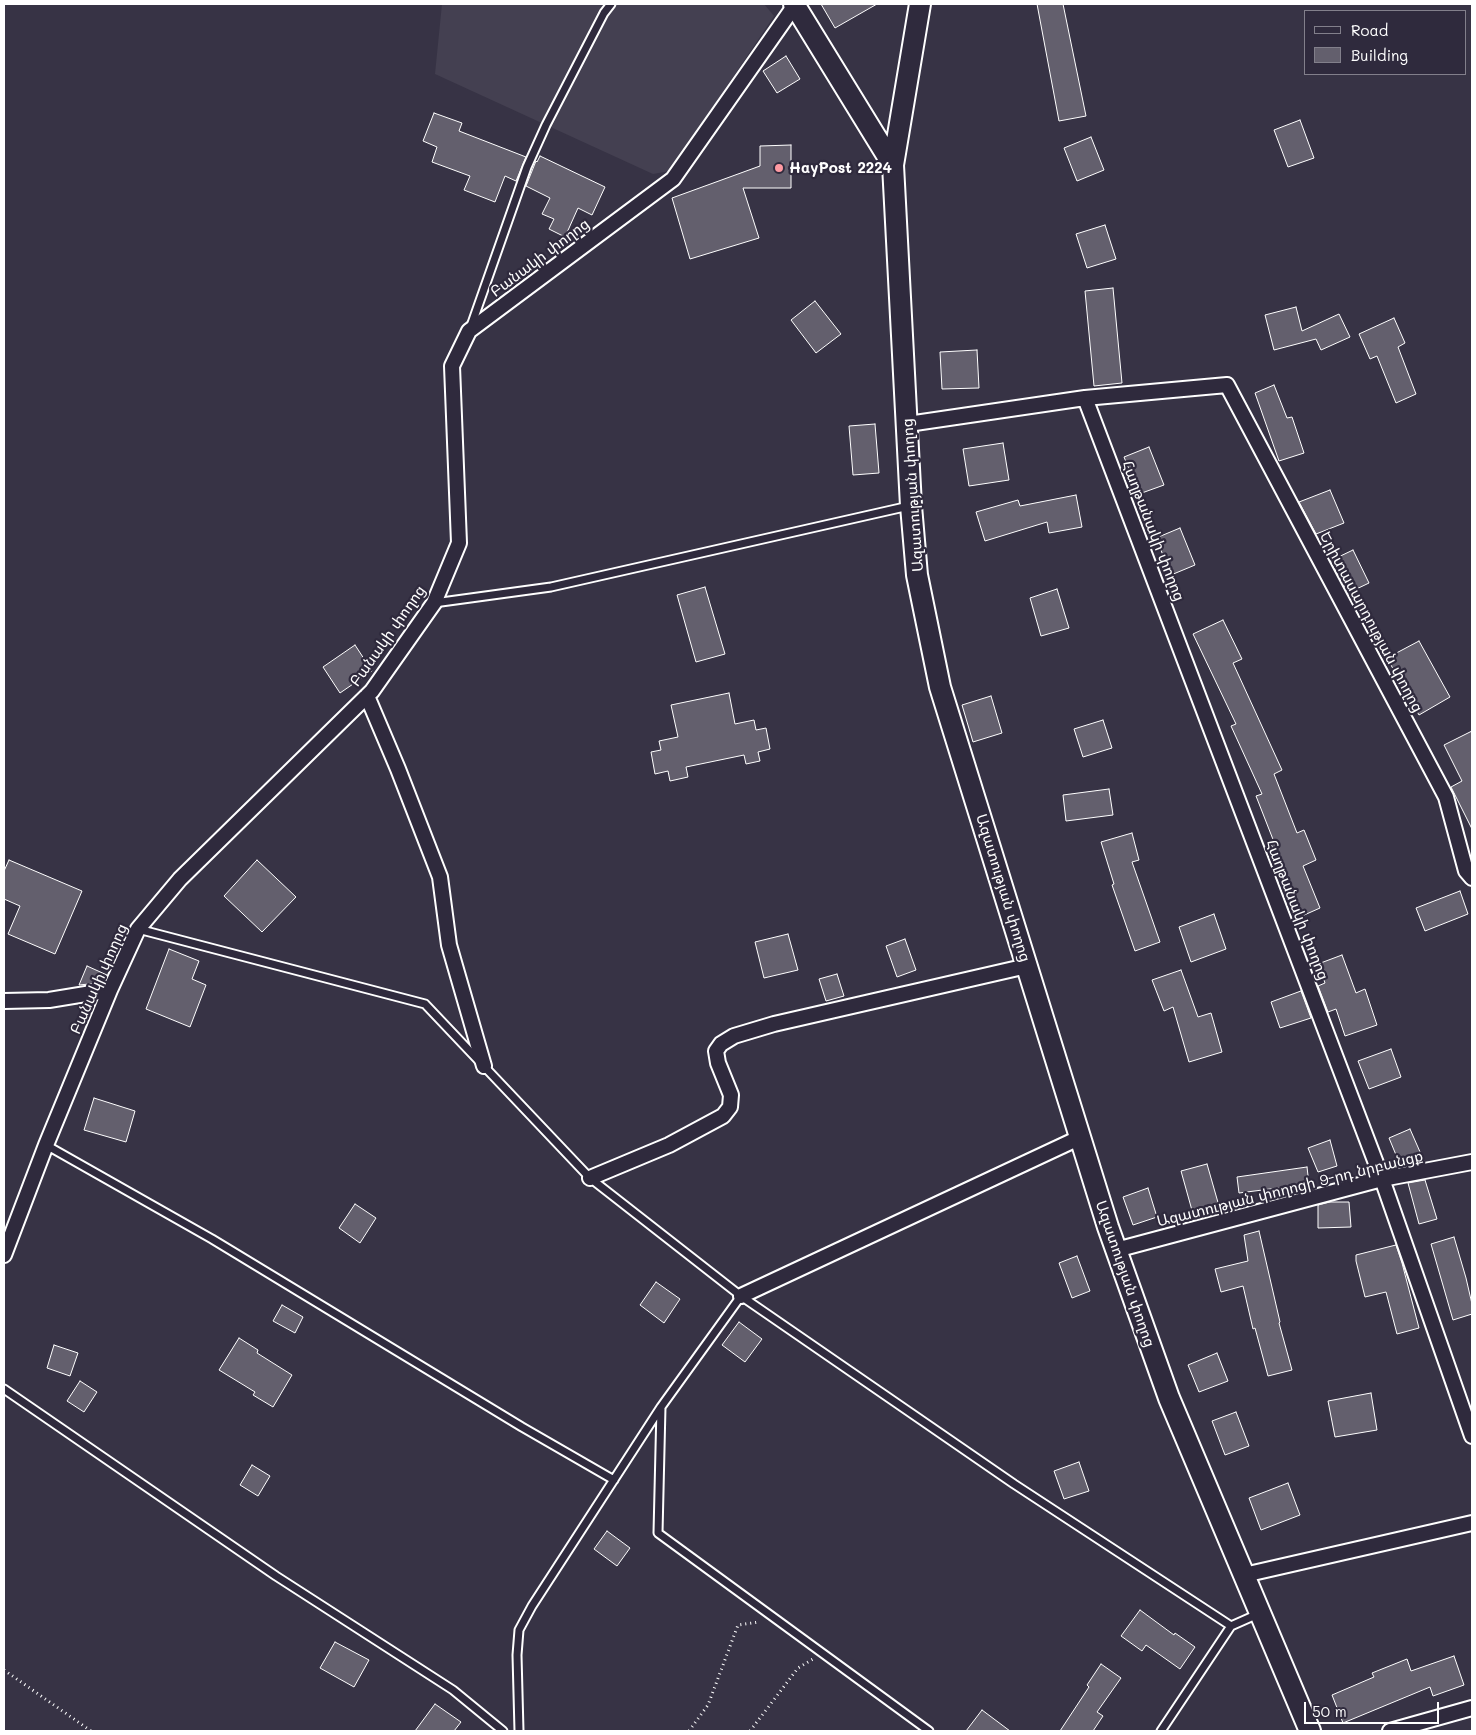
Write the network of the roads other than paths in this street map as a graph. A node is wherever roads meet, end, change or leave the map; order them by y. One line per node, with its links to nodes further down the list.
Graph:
1 (611, 4): 5 (lane)
2 (795, 4): 4 (street); 5 (street, Բանակի փողոց)
3 (920, 4): 4 (street, Ազատության փողոց)
4 (893, 165): 7 (street, Ազատության փողոց)
5 (469, 331): 9 (street, Բանակի փողոց)
6 (1084, 398): 7 (street); 11 (street, Երիտասարդության փողոց); 21 (street, Հաղթանակի փողոց)
7 (908, 424): 8 (street, Ազատության փողոց)
8 (911, 506): 9 (lane); 13 (street, Ազատության փողոց)
9 (434, 603): 10 (street, Բանակի փողոց)
10 (367, 696): 12 (street, Բանակի փողոց); 16 (street)
11 (1472, 878)
12 (138, 929): 14 (street, Բանակի փողոց); 16 (lane)
13 (1027, 966): 17 (street, Ազատության փողոց); 20 (street)
14 (110, 990): 15 (street); 18 (street, Բանակի փողոց)
15 (4, 1001)
16 (484, 1066): 20 (lane)
17 (1080, 1138): 22 (street, Ազատության փողոց); 24 (street)
18 (46, 1145): 23 (street, Բանակի փողոց); 28 (lane)
19 (1472, 1162): 21 (street, Ազատության փողոցի 9-րդ նրբանցք)
20 (590, 1178): 24 (lane)
21 (1382, 1179): 22 (street, Ազատության փողոցի 9-րդ նրբանցք); 27 (street, Հաղթանակի փողոց)
22 (1116, 1250): 30 (street, Ազատության փողոց)
23 (4, 1255)
24 (741, 1296): 26 (lane); 32 (lane)
25 (4, 1389): 34 (lane)
26 (661, 1407): 28 (lane); 36 (lane)
27 (1472, 1436)
28 (614, 1480): 35 (lane)
29 (1472, 1523): 30 (street)
30 (1244, 1575): 31 (street, Ազատության փողոց)
31 (1260, 1613): 32 (lane); 38 (street, Ազատության փողոց)
32 (1231, 1626): 37 (lane)
33 (1472, 1708): 39 (street)
34 (503, 1731)
35 (520, 1731)
36 (929, 1731)
37 (1161, 1731)
38 (1310, 1731)
39 (1390, 1731)

